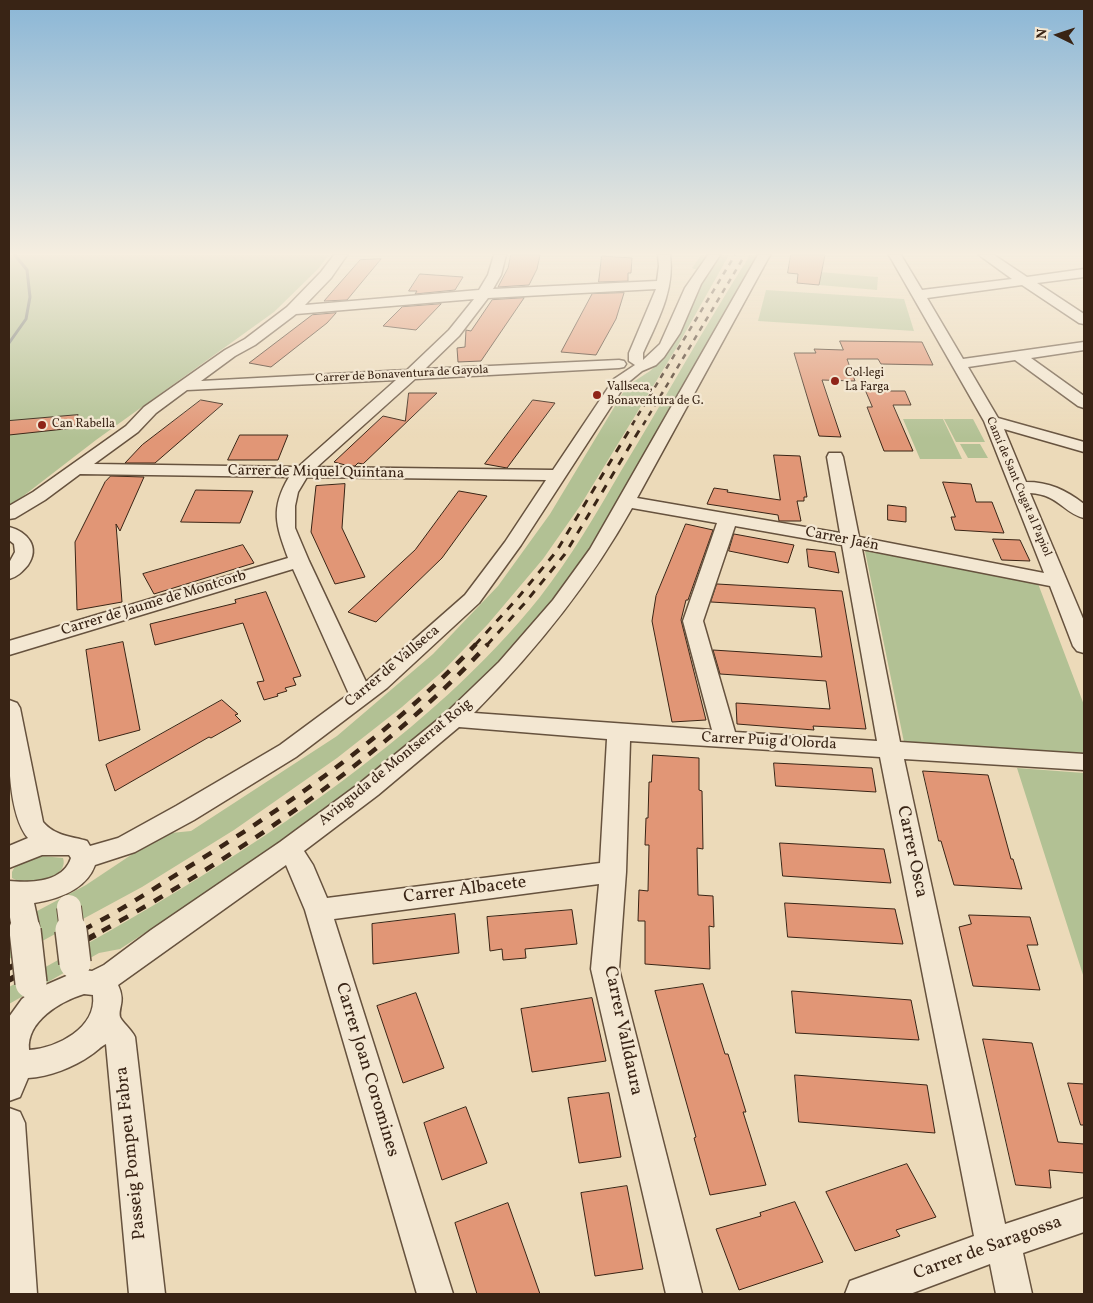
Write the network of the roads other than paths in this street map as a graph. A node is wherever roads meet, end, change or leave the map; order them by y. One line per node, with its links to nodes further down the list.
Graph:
1 (284, 316): 12 (street)
2 (469, 316): 11 (street)
3 (652, 316): 10 (street, Carrer de Vallseca)
4 (678, 316): 10 (street)
5 (730, 316): 22 (street, Avinguda de Montserrat Roig)
6 (930, 316): 9 (street, Camí de Sant Cugat al Papiol)
7 (1084, 346): 8 (street)
8 (1019, 356): 9 (street); 13 (street)
9 (957, 364): 14 (street, Camí de Sant Cugat al Papiol)
10 (630, 365): 11 (street, Carrer de Bonaventura de Gayola); 19 (street, Carrer de Vallseca)
11 (410, 375): 12 (street, Carrer de Bonaventura de Gayola); 18 (street)
12 (184, 386): 17 (street)
13 (1084, 403)
14 (992, 421): 15 (street); 20 (street, Camí de Sant Cugat al Papiol)
15 (1084, 447)
16 (835, 457): 27 (street, Carrer Osca)
17 (75, 470): 18 (street, Carrer de Miquel Quintana); 21 (street)
18 (302, 473): 19 (street, Carrer de Miquel Quintana); 28 (street)
19 (557, 475): 33 (street, Carrer de Vallseca)
20 (1019, 486): 23 (street); 30 (street, Camí de Sant Cugat al Papiol)
21 (39, 496): 24 (street); 26 (street)
22 (626, 501): 25 (street, Carrer Jaén); 35 (street, Avinguda de Montserrat Roig)
23 (1084, 513)
24 (9, 514)
25 (728, 519): 27 (street, Carrer Jaén); 37 (street)
26 (12, 534): 29 (street)
27 (851, 541): 30 (street, Carrer Jaén); 38 (street, Carrer Osca)
28 (299, 561): 32 (street, Carrer de Jaume de Montcorb); 33 (street)
29 (9, 573)
30 (1059, 582): 31 (street, Camí de Sant Cugat al Papiol)
31 (1084, 646)
32 (9, 648)
33 (361, 696): 44 (street, Carrer de Vallseca)
34 (9, 708): 40 (street)
35 (454, 720): 36 (street, Carrer Puig d'Olorda); 42 (street, Avinguda de Montserrat Roig)
36 (619, 733): 37 (street, Carrer Puig d'Olorda); 45 (street, Carrer Valldaura)
37 (726, 740): 38 (street, Carrer Puig d'Olorda)
38 (890, 749): 39 (street, Carrer Puig d'Olorda); 54 (street, Carrer Osca)
39 (1084, 762)
40 (30, 818): 41 (street); 43 (street)
41 (55, 845): 43 (street); 44 (street)
42 (289, 849): 48 (street, Carrer Joan Coromines); 49 (street, Avinguda de Montserrat Roig)
43 (12, 855)
44 (84, 858): 47 (street)
45 (613, 872): 48 (street, Carrer Albacete); 58 (street, Carrer Valldaura)
46 (11, 892): 47 (street); 50 (street, bridge)
47 (67, 894): 49 (street, bridge)
48 (318, 910): 57 (street, Carrer Joan Coromines)
49 (93, 988): 50 (street); 51 (street); 56 (street, Passeig Pompeu Fabra)
50 (23, 1009): 51 (street)
51 (13, 1064)
52 (9, 1123): 55 (street)
53 (1084, 1215): 54 (street, Carrer de Saragossa)
54 (998, 1244): 59 (street, Carrer de Saragossa); 60 (street, Carrer Osca)
55 (19, 1294)
56 (147, 1294)
57 (435, 1294)
58 (684, 1294)
59 (863, 1294)
60 (1014, 1294)

